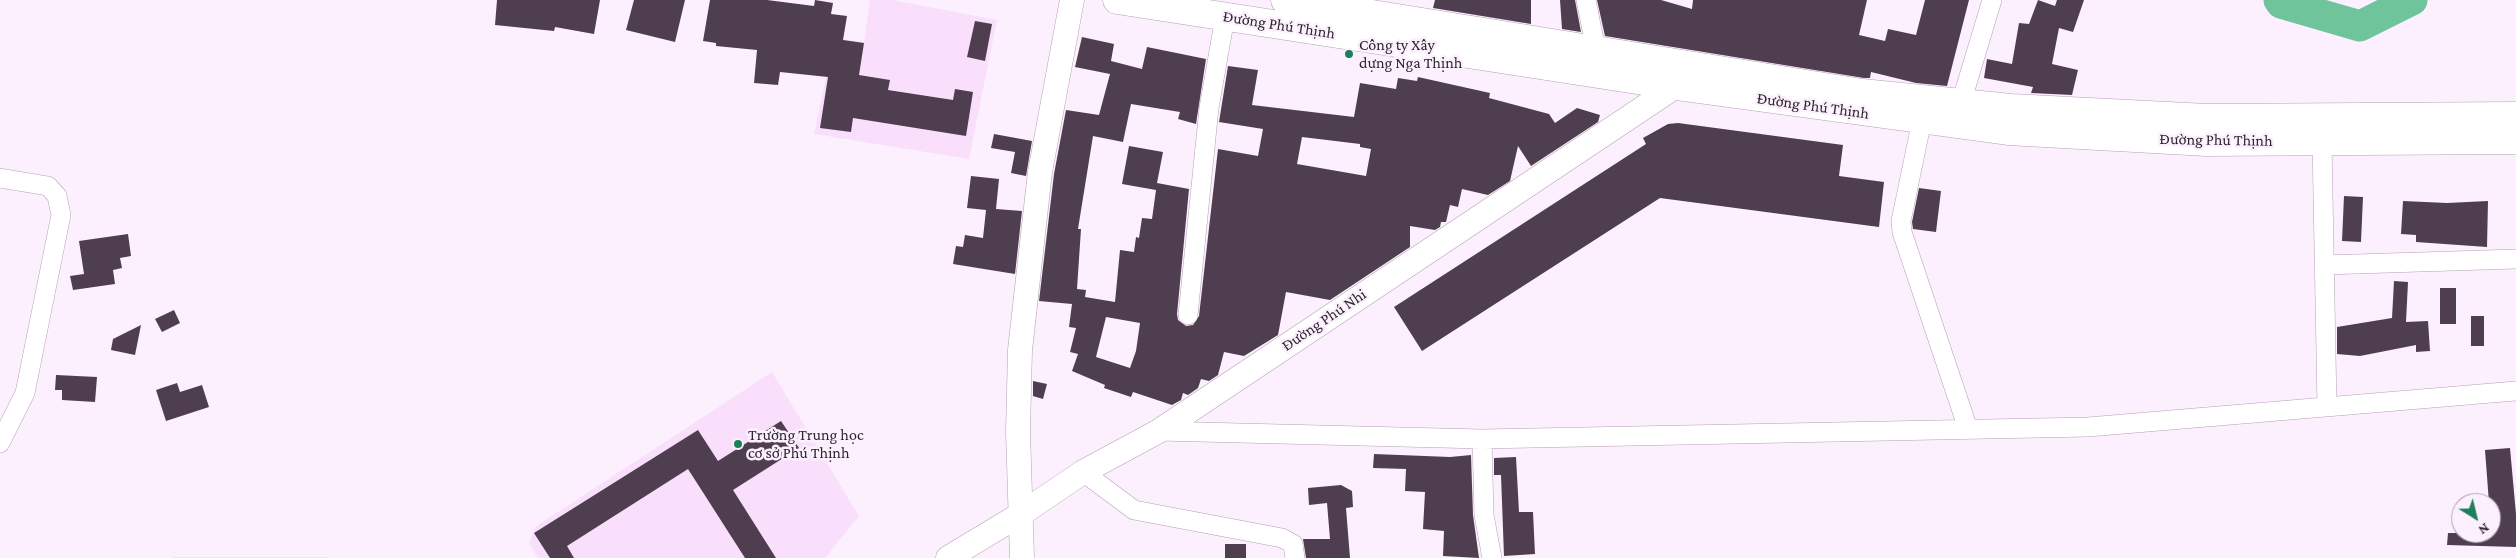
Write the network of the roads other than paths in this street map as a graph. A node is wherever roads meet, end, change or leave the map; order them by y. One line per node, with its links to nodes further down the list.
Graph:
1 (1072, 0): 25 (street)
2 (1117, 0): 6 (highway, Đường Phú Thịnh)
3 (1285, 0): 7 (highway, Đường Phú Thịnh)
4 (1586, 0): 7 (street)
5 (1992, 0): 9 (street)
6 (1224, 17): 8 (highway, Đường Phú Thịnh); 17 (street)
7 (1596, 50): 8 (highway, Đường Phú Thịnh)
8 (1678, 75): 9 (highway, Đường Phú Thịnh); 11 (highway, Đường Phú Thịnh); 21 (street, Đường Phú Nhi)
9 (1961, 103): 10 (highway, Đường Phú Thịnh)
10 (2516, 116)
11 (1922, 120): 13 (highway, Đường Phú Thịnh); 20 (street)
12 (2516, 140): 13 (highway, Đường Phú Thịnh)
13 (2322, 141): 16 (street)
14 (0, 178): 23 (street)
15 (2516, 259): 16 (street)
16 (2324, 265): 19 (street)
17 (1188, 315)
18 (2516, 391): 19 (street)
19 (2327, 407): 20 (street)
20 (1968, 429): 22 (street)
21 (1159, 431): 22 (street); 24 (street, Đường Phú Nhi)
22 (1482, 439): 29 (street)
23 (0, 443)
24 (1082, 472): 25 (street, Đường Phú Nhi); 28 (street)
25 (1021, 514): 26 (street, Đường Phú Nhi); 27 (street)
26 (948, 558)
27 (1022, 558)
28 (1295, 558)
29 (1492, 558)

